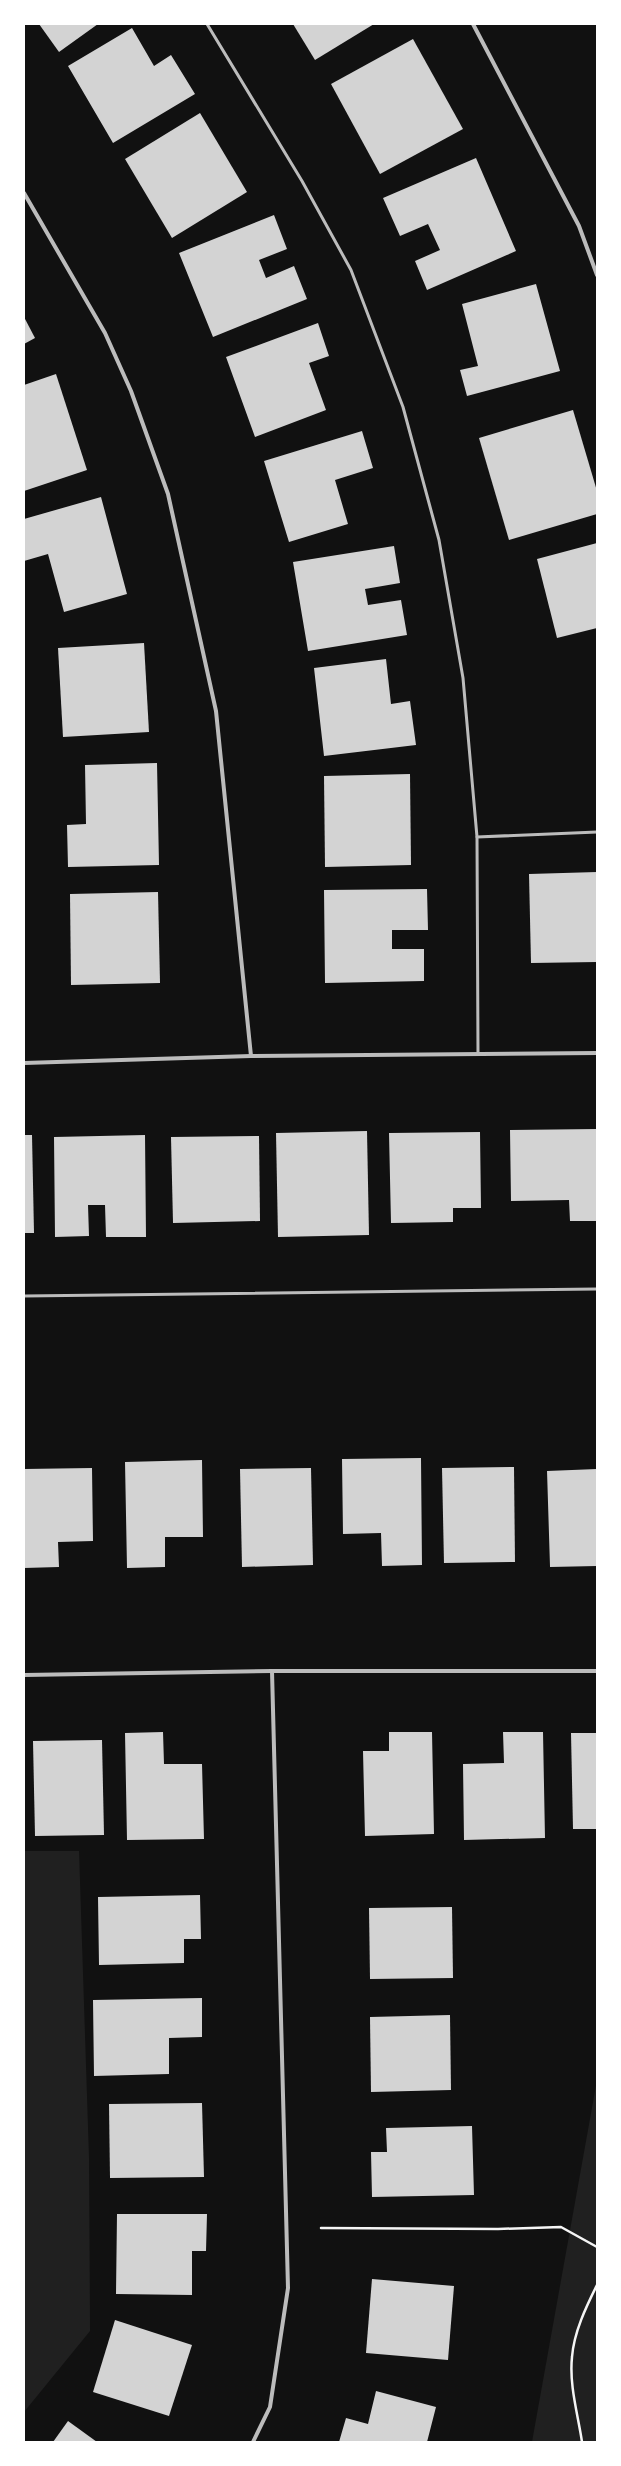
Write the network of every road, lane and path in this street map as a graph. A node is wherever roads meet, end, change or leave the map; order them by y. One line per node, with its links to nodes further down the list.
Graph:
1 (207, 24): 6 (lane)
2 (473, 24): 4 (street)
3 (24, 193): 9 (street)
4 (597, 275)
5 (597, 832): 6 (lane)
6 (477, 837): 8 (lane)
7 (597, 1053): 8 (street)
8 (478, 1054): 9 (street)
9 (251, 1056): 10 (street)
10 (24, 1063)
11 (597, 1289): 12 (lane)
12 (24, 1296)
13 (272, 1671): 14 (street); 15 (street); 19 (street)
14 (597, 1671)
15 (24, 1675)
16 (321, 2228): 17 (path)
17 (597, 2247)
18 (597, 2285): 20 (path)
19 (253, 2442)
20 (582, 2442)

